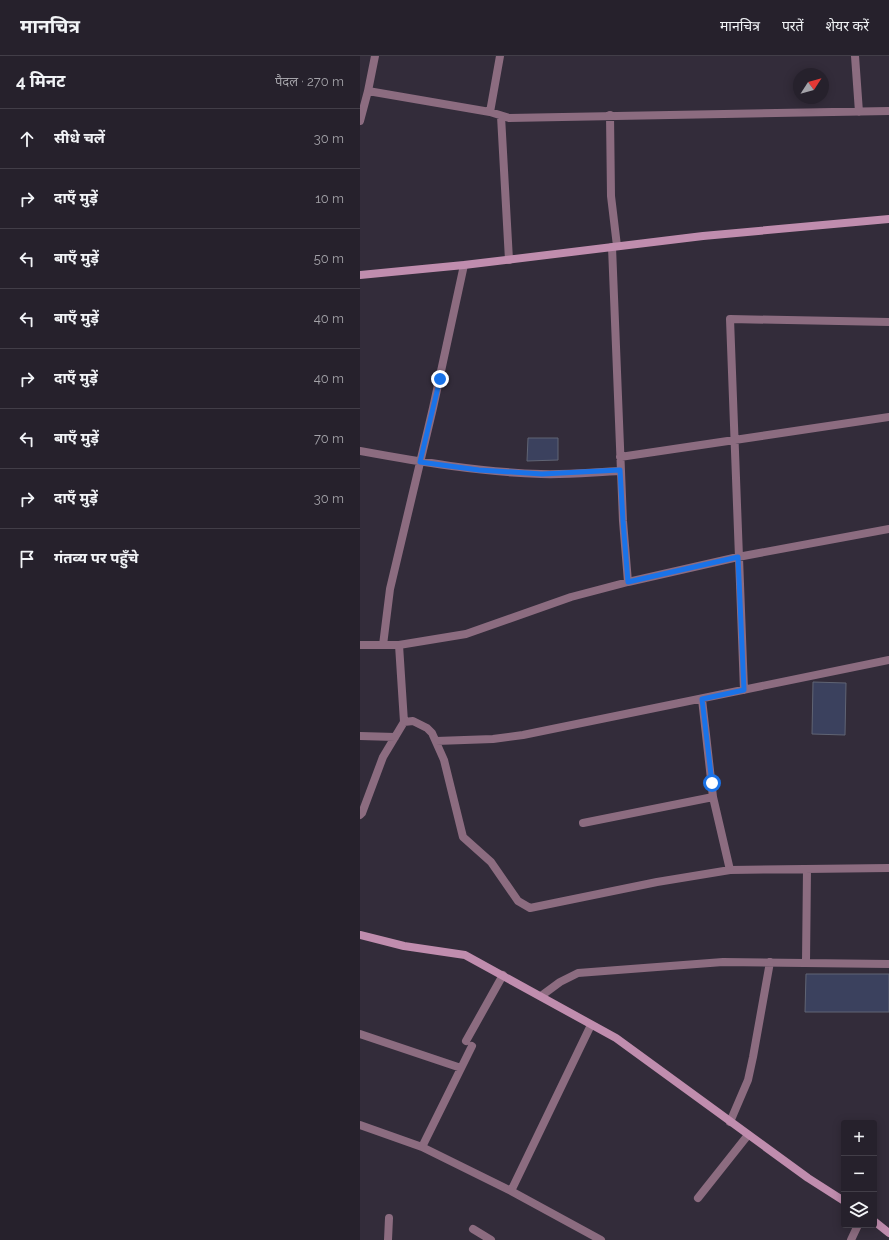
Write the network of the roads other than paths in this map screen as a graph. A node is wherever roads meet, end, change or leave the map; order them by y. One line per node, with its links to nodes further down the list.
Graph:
1 (375, 56): 4 (street)
2 (500, 56): 6 (street)
3 (855, 56): 7 (street)
4 (368, 91): 6 (street); 10 (street)
5 (889, 111): 7 (street)
6 (490, 112): 9 (street)
7 (859, 112): 8 (street)
8 (610, 115): 9 (street); 12 (street)
9 (501, 116): 13 (street)
10 (360, 120)
11 (889, 219): 12 (street)
12 (615, 247): 13 (street); 20 (street)
13 (509, 260): 14 (street)
14 (464, 265): 15 (street); 21 (street)
15 (360, 275)
16 (889, 322): 18 (street)
17 (889, 417): 18 (street)
18 (734, 440): 20 (street); 24 (street)
19 (360, 451): 21 (street)
20 (620, 457): 22 (street)
21 (420, 462): 22 (street); 27 (street)
22 (620, 470): 25 (street)
23 (889, 529): 24 (street)
24 (738, 557): 25 (street); 30 (street)
25 (628, 582): 28 (street)
26 (360, 645): 27 (street)
27 (382, 645): 28 (street)
28 (399, 645): 32 (street)
29 (889, 660): 30 (street)
30 (744, 690): 31 (street)
31 (702, 699): 35 (street); 36 (street)
32 (404, 722): 34 (street); 35 (street)
33 (360, 736): 34 (street)
34 (395, 737): 37 (street)
35 (436, 741): 41 (street)
36 (713, 796): 38 (street); 41 (street)
37 (360, 815)
38 (583, 823)
39 (889, 868): 40 (street)
40 (808, 869): 41 (street); 44 (street)
41 (730, 870)
42 (360, 935): 46 (street)
43 (770, 962): 44 (street); 47 (street); 51 (street)
44 (806, 962): 45 (street)
45 (889, 964)
46 (503, 976): 47 (street); 50 (street)
47 (541, 996): 48 (street)
48 (591, 1025): 51 (street); 55 (street)
49 (360, 1034): 50 (street)
50 (461, 1068): 54 (street)
51 (730, 1122): 53 (street)
52 (360, 1125): 54 (street)
53 (748, 1135): 56 (street); 57 (street)
54 (422, 1147): 55 (street)
55 (510, 1191): 65 (street)
56 (698, 1198)
57 (841, 1199)
58 (389, 1218): 63 (street)
59 (877, 1223): 62 (street)
60 (857, 1228): 66 (street)
61 (473, 1229): 64 (street)
62 (889, 1233)
63 (388, 1240)
64 (491, 1240)
65 (601, 1240)
66 (851, 1240)

